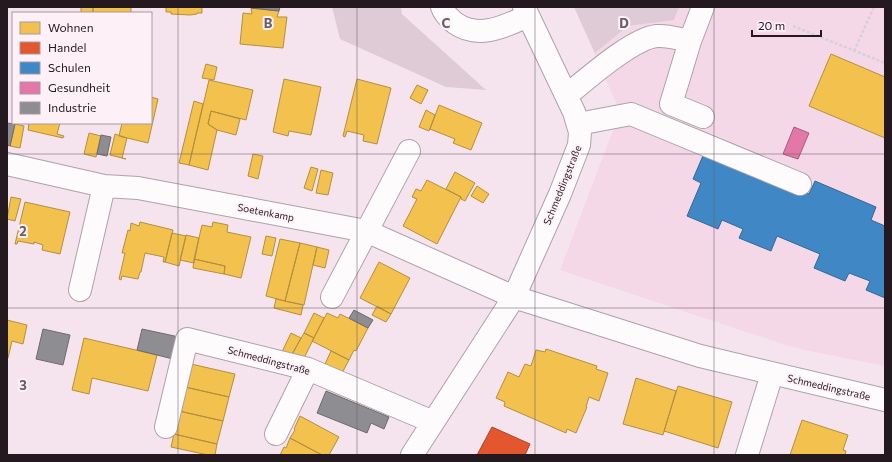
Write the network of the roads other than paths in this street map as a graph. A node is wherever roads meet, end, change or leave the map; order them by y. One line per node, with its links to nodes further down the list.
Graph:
1 (442, 7): 3 (street)
2 (703, 7): 4 (street)
3 (526, 12): 5 (street, Schmeddingstraße)
4 (690, 41): 5 (street); 6 (street)
5 (566, 95): 7 (street, Schmeddingstraße)
6 (703, 117)
7 (578, 124): 10 (street); 15 (street, Schmeddingstraße)
8 (409, 151): 12 (street)
9 (7, 164): 11 (street, Soetenkamp)
10 (800, 184)
11 (104, 186): 12 (street, Soetenkamp); 13 (street)
12 (366, 231): 14 (street); 15 (street, Soetenkamp)
13 (80, 290)
14 (332, 297)
15 (514, 297): 17 (street, Schmeddingstraße); 19 (street, Schmeddingstraße)
16 (308, 369): 19 (street, Schmeddingstraße); 20 (street, Schmeddingstraße); 21 (street)
17 (772, 374): 18 (street, Schmeddingstraße); 23 (street)
18 (885, 400)
19 (433, 422): 22 (street, Schmeddingstraße)
20 (166, 427)
21 (276, 434)
22 (412, 455)
23 (747, 455)

